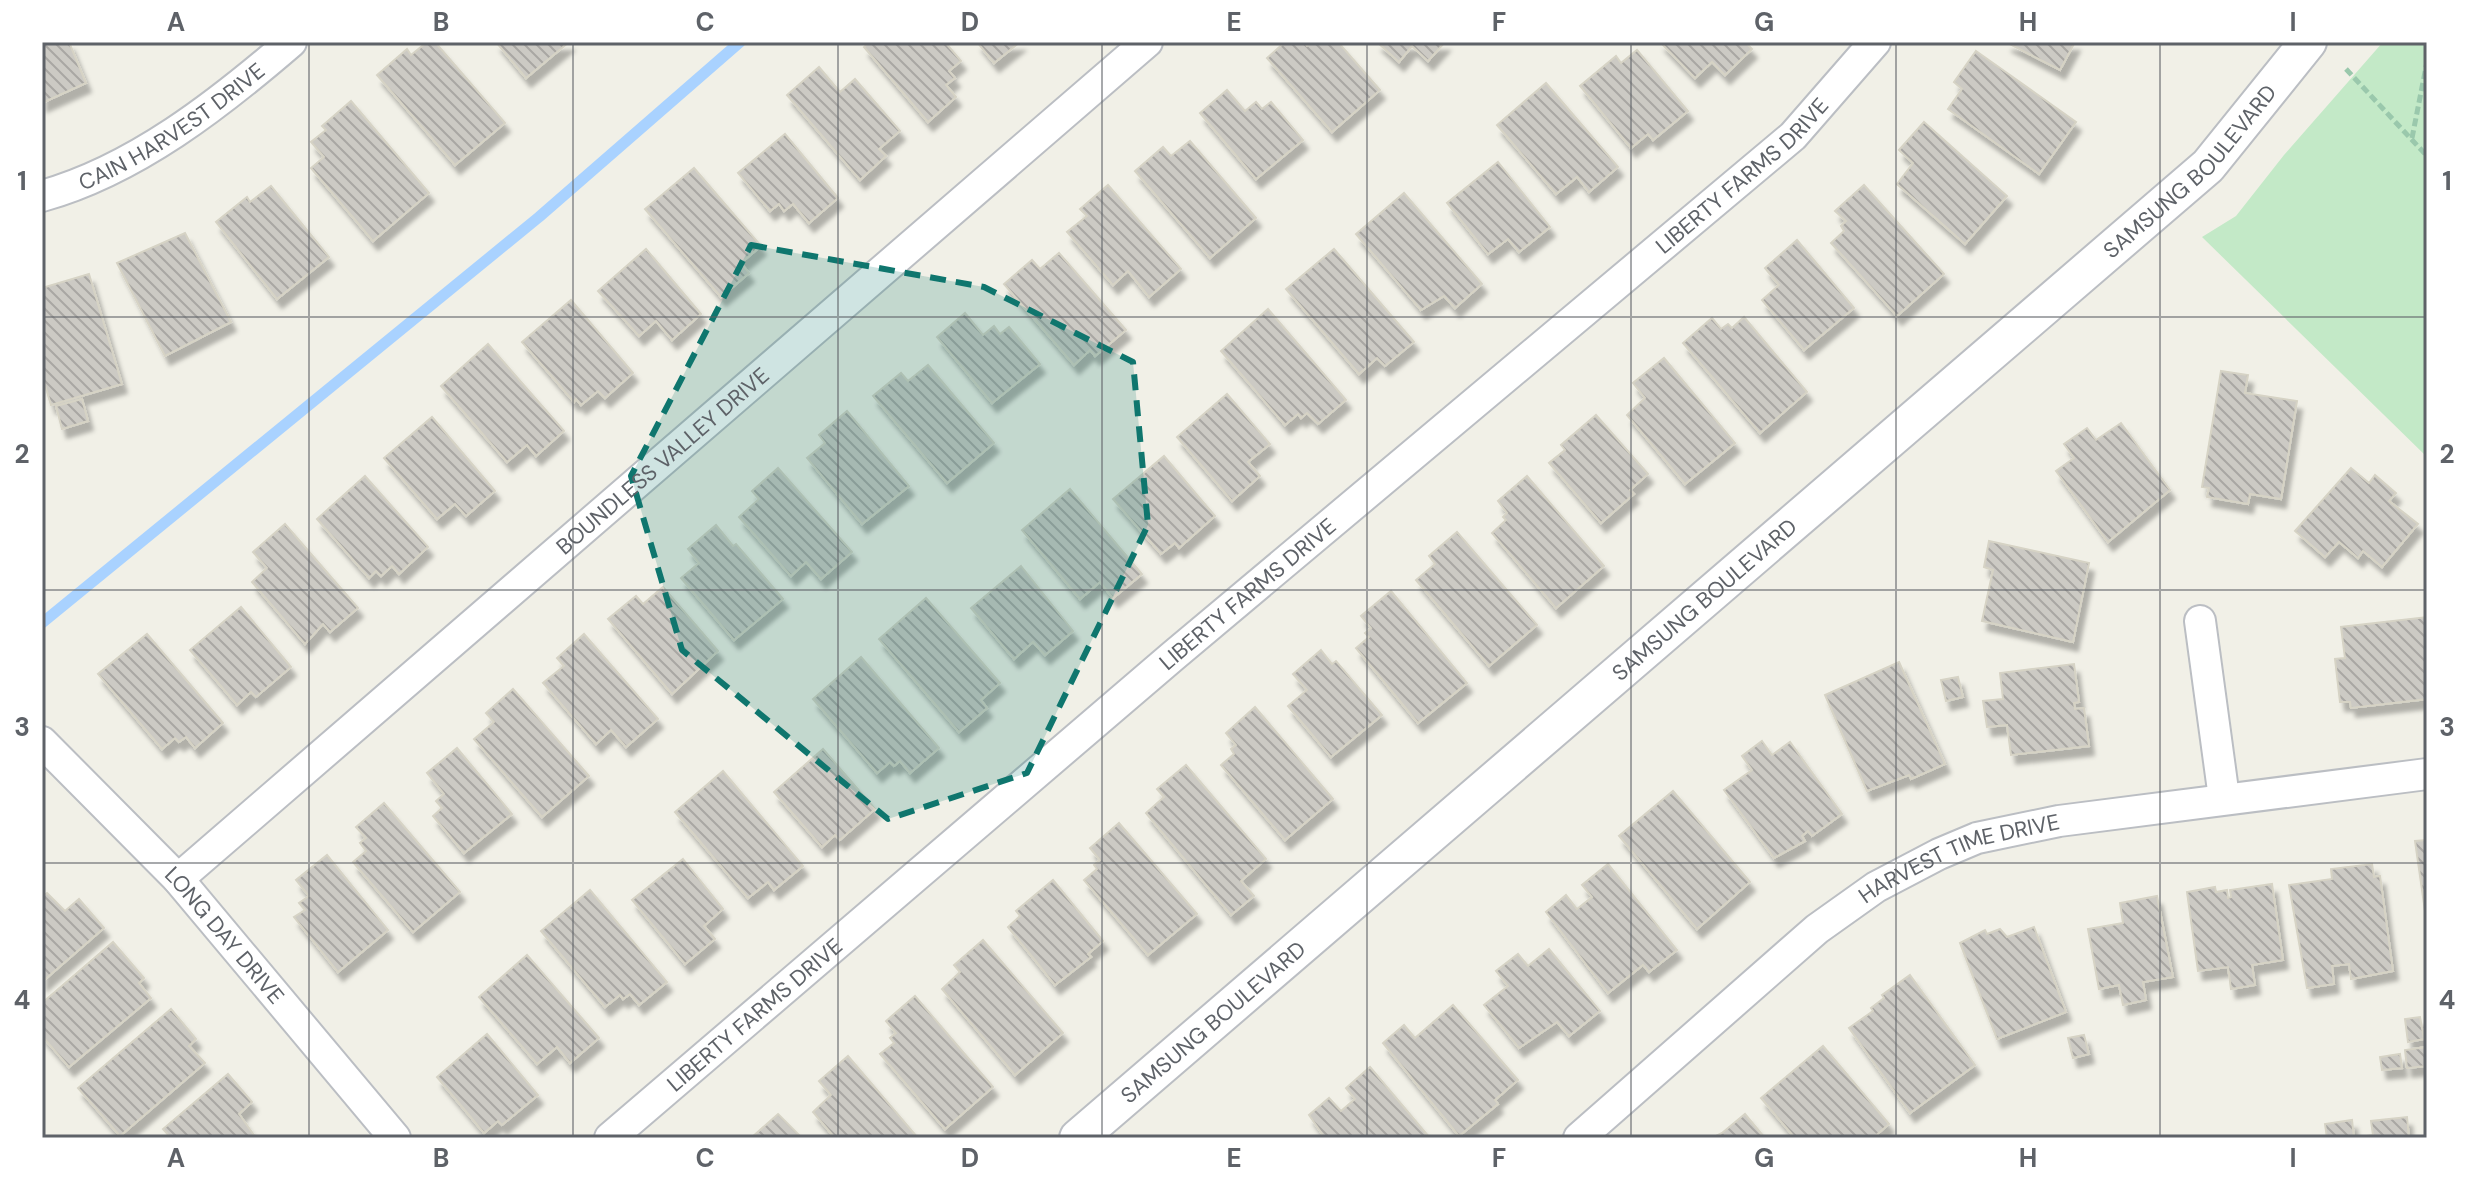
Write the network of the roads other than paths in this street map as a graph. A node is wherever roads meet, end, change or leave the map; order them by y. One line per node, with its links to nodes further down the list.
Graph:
1 (291, 42): 5 (street, CAIN HARVEST DRIVE)
2 (1147, 42): 10 (street, BOUNDLESS VALLEY DRIVE)
3 (1875, 42): 12 (street, LIBERTY FARMS DRIVE)
4 (2308, 42): 13 (street, SAMSUNG BOULEVARD)
5 (42, 196)
6 (2200, 621): 9 (street)
7 (42, 742): 10 (street, LONG DAY DRIVE)
8 (2427, 774): 9 (street, HARVEST TIME DRIVE)
9 (2224, 798): 14 (street, HARVEST TIME DRIVE)
10 (178, 879): 11 (street, LONG DAY DRIVE)
11 (395, 1138)
12 (610, 1138)
13 (1078, 1138)
14 (1579, 1138)

